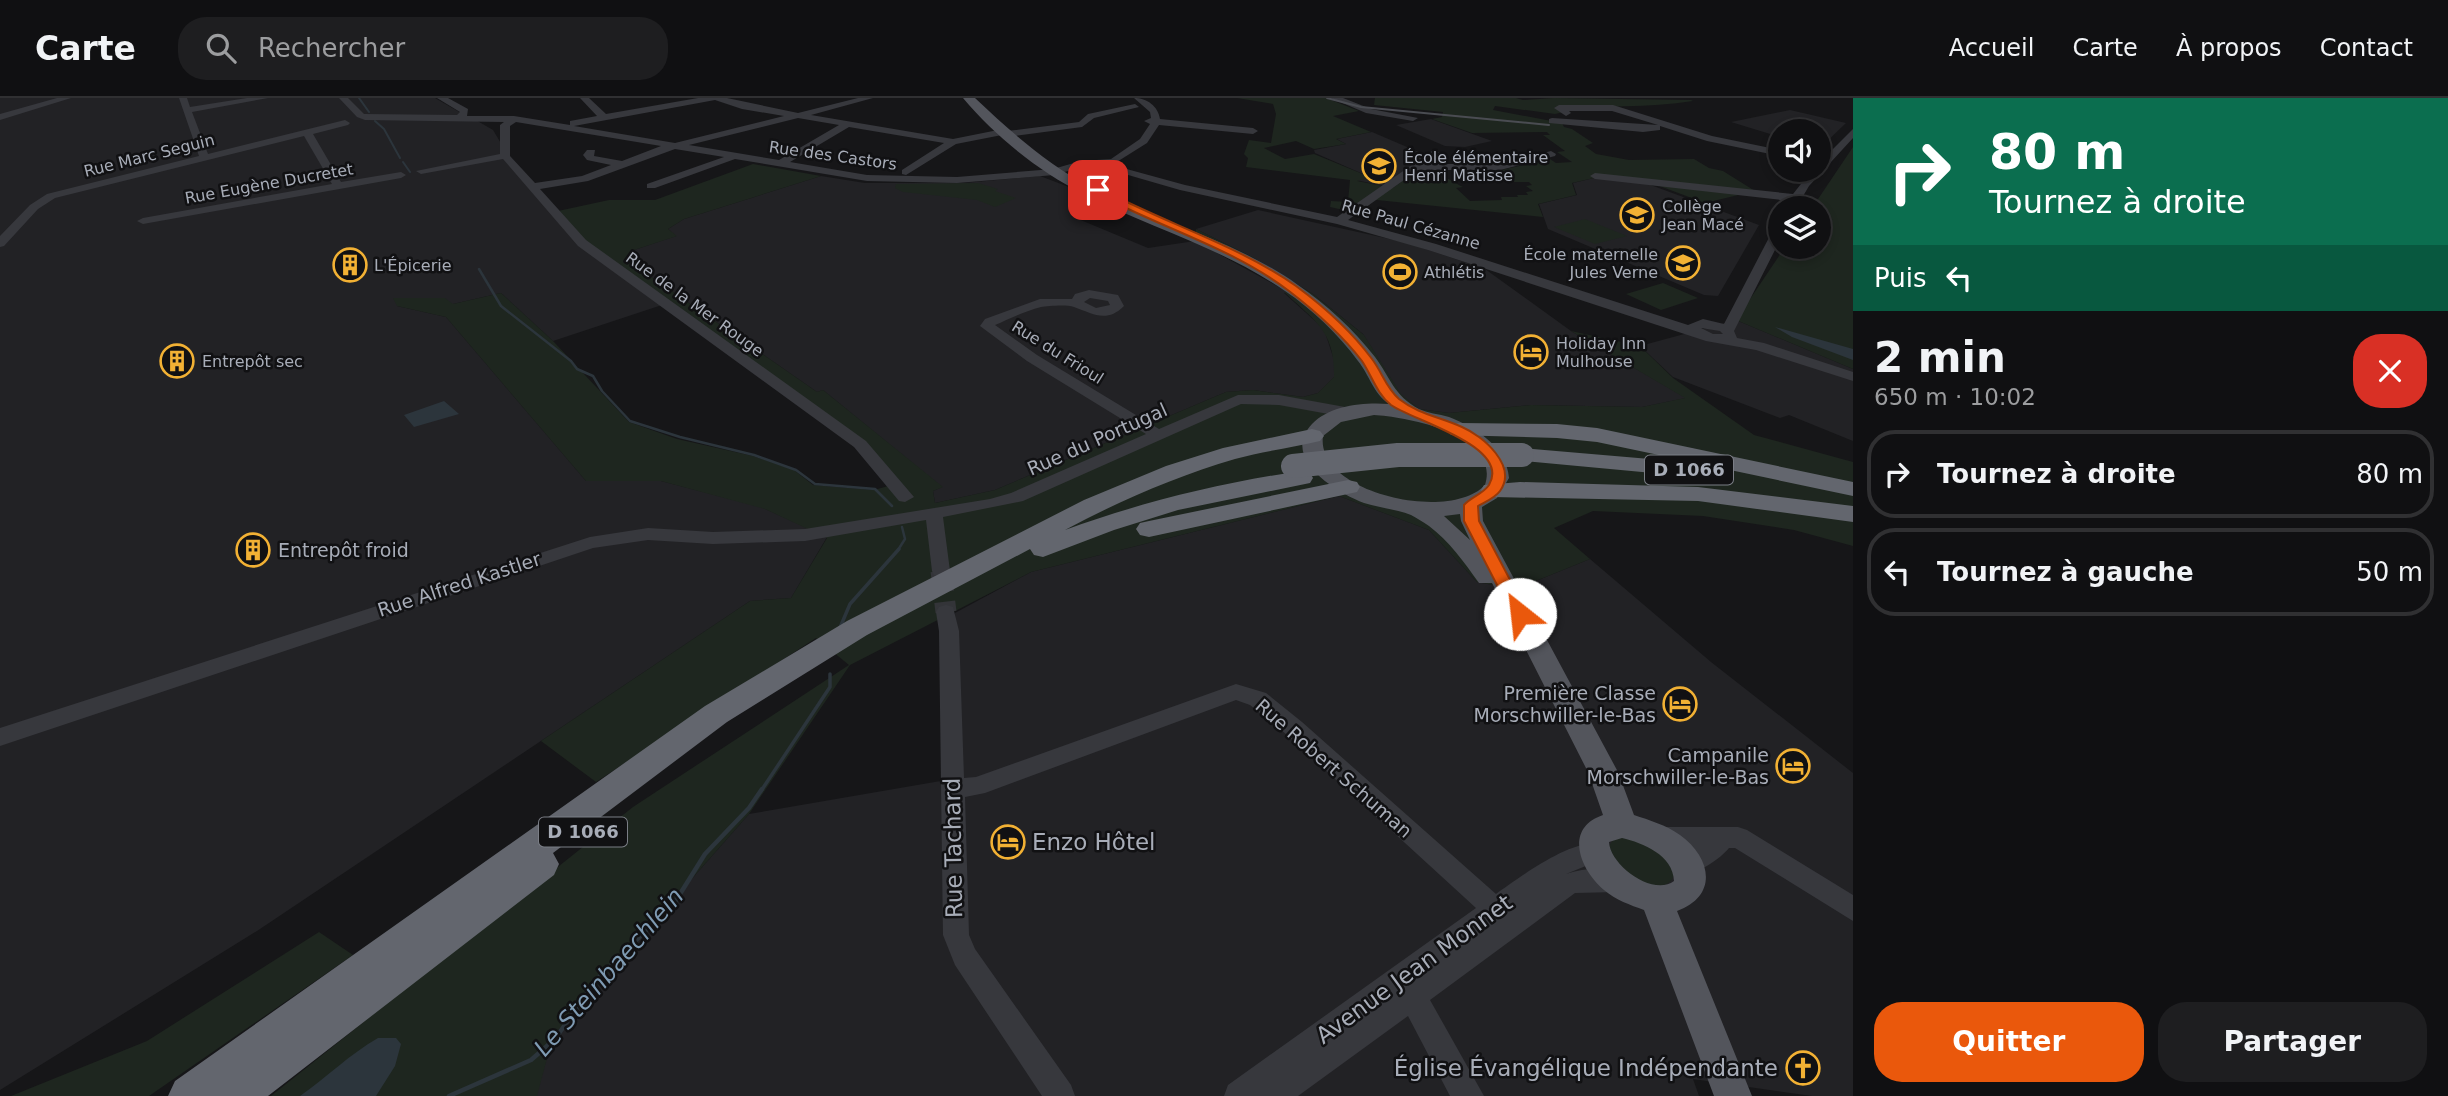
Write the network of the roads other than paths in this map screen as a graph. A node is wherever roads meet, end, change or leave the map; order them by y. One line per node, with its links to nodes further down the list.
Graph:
1 (67, 98): 16 (street)
2 (183, 98): 12 (street)
3 (264, 98): 12 (street)
4 (343, 98): 14 (street)
5 (441, 98): 17 (street)
6 (584, 98): 18 (street)
7 (716, 98): 15 (street); 18 (street)
8 (869, 98): 15 (street)
9 (969, 98): 30 (main road)
10 (1335, 98): 19 (street)
11 (1137, 102): 23 (street); 30 (street)
12 (187, 110): 40 (street)
13 (1566, 113): 25 (street)
14 (359, 115): 17 (street, Rue des Castors); 21 (street, Rue des Castors); 21 (street, Rue Marc Seguin)
15 (800, 115): 24 (street); 32 (street)
16 (0, 117)
17 (461, 117): 20 (street, Rue des Castors)
18 (604, 118): 26 (street)
19 (1412, 118)
20 (514, 119): 26 (street, Rue des Castors); 38 (street)
21 (341, 121): 28 (street, Rue Marc Seguin)
22 (1552, 121): 25 (street)
23 (1152, 122): 27 (street); 41 (street); 42 (street)
24 (848, 124): 31 (street); 44 (street)
25 (1668, 126): 33 (street)
26 (562, 127): 32 (street, Rue des Castors)
27 (1253, 131)
28 (307, 132): 40 (street, Rue Marc Seguin); 53 (street)
29 (1853, 132): 36 (street)
30 (1005, 133): 31 (street); 46 (main road)
31 (953, 142): 48 (street)
32 (674, 146): 39 (street, Rue des Castors); 43 (street)
33 (1768, 151)
34 (591, 152): 43 (street)
35 (1436, 153): 45 (street)
36 (1831, 153)
37 (1551, 154): 45 (street)
38 (505, 156): 47 (street); 55 (street, Rue de la Mer Rouge)
39 (734, 156): 44 (street, Rue des Castors); 54 (street, Rue des Castors)
40 (204, 157): 57 (street, Rue Marc Seguin)
41 (1099, 158): 42 (street); 46 (street); 46 (street); 50 (street, Rue Paul Cézanne)
42 (1115, 160): 50 (street, Rue Paul Cézanne)
43 (622, 164): 55 (street)
44 (779, 164): 52 (street, Rue des Castors)
45 (1416, 167): 59 (street)
46 (1054, 168): 52 (street, Rue des Castors); 52 (street); 67 (main road)
47 (421, 171)
48 (905, 173)
49 (401, 175): 53 (street, Rue Eugène Ducretet)
50 (1138, 176): 59 (street, Rue Paul Cézanne)
51 (1595, 176): 56 (street)
52 (976, 179)
53 (338, 186): 58 (street, Rue Eugène Ducretet)
54 (651, 186)
55 (533, 187): 79 (street, Rue de la Mer Rouge)
56 (1768, 200)
57 (22, 221): 60 (street); 61 (street, Rue Marc Seguin)
58 (143, 221)
59 (1339, 221): 64 (street, Rue Paul Cézanne)
60 (0, 223)
61 (0, 243)
62 (1768, 252): 65 (street)
63 (1077, 303): 74 (street, Rue du Frioul)
64 (1696, 328): 65 (street, Rue Paul Cézanne); 65 (street)
65 (1728, 330): 66 (street)
66 (1759, 346): 68 (street)
67 (1361, 354): 70 (main road); 71 (main road)
68 (1853, 377)
69 (1275, 399): 70 (street, Rue du Portugal); 73 (street, Rue du Portugal); 74 (street, Rue du Portugal)
70 (1351, 411): 71 (main road); 73 (main road)
71 (1412, 413): 72 (main road)
72 (1459, 430): 77 (highway); 78 (main road)
73 (1314, 432): 76 (main road); 86 (highway)
74 (1158, 435): 85 (street, Rue du Portugal)
75 (1526, 461): 80 (highway, D 1066); 82 (highway, D 1066); 86 (highway, D 1066)
76 (1349, 487): 83 (main road); 86 (highway)
77 (1853, 489)
78 (1493, 491): 81 (main road); 84 (highway)
79 (905, 497)
80 (1853, 498)
81 (1471, 505): 83 (main road); 89 (main road)
82 (1853, 507)
83 (1412, 508): 89 (main road)
84 (1853, 514)
85 (934, 515): 87 (street); 90 (street, Rue Alfred Kastler)
86 (1002, 560): 102 (highway, D 1066); 103 (highway, D 1066)
87 (941, 571)
88 (946, 612): 91 (street, Rue Tachard)
89 (1544, 661): 92 (main road)
90 (0, 737)
91 (952, 789): 100 (street, Rue Robert Schuman); 104 (street, Rue Tachard)
92 (1622, 825): 93 (main road); 95 (main road)
93 (1658, 836): 94 (street); 96 (main road)
94 (1722, 839): 96 (street); 99 (street)
95 (1594, 852): 97 (main road); 100 (street, Avenue Jean Monnet)
96 (1687, 864): 98 (main road)
97 (1616, 881): 98 (main road); 101 (street, Avenue Jean Monnet)
98 (1656, 899): 108 (main road)
99 (1853, 909)
100 (1496, 910): 101 (street, Avenue Jean Monnet)
101 (1405, 989): 105 (street, Avenue Jean Monnet); 106 (street, Avenue Jean Monnet); 107 (street)
102 (190, 1096)
103 (233, 1096)
104 (1060, 1096)
105 (1238, 1096)
106 (1272, 1096)
107 (1469, 1096)
108 (1733, 1096)

